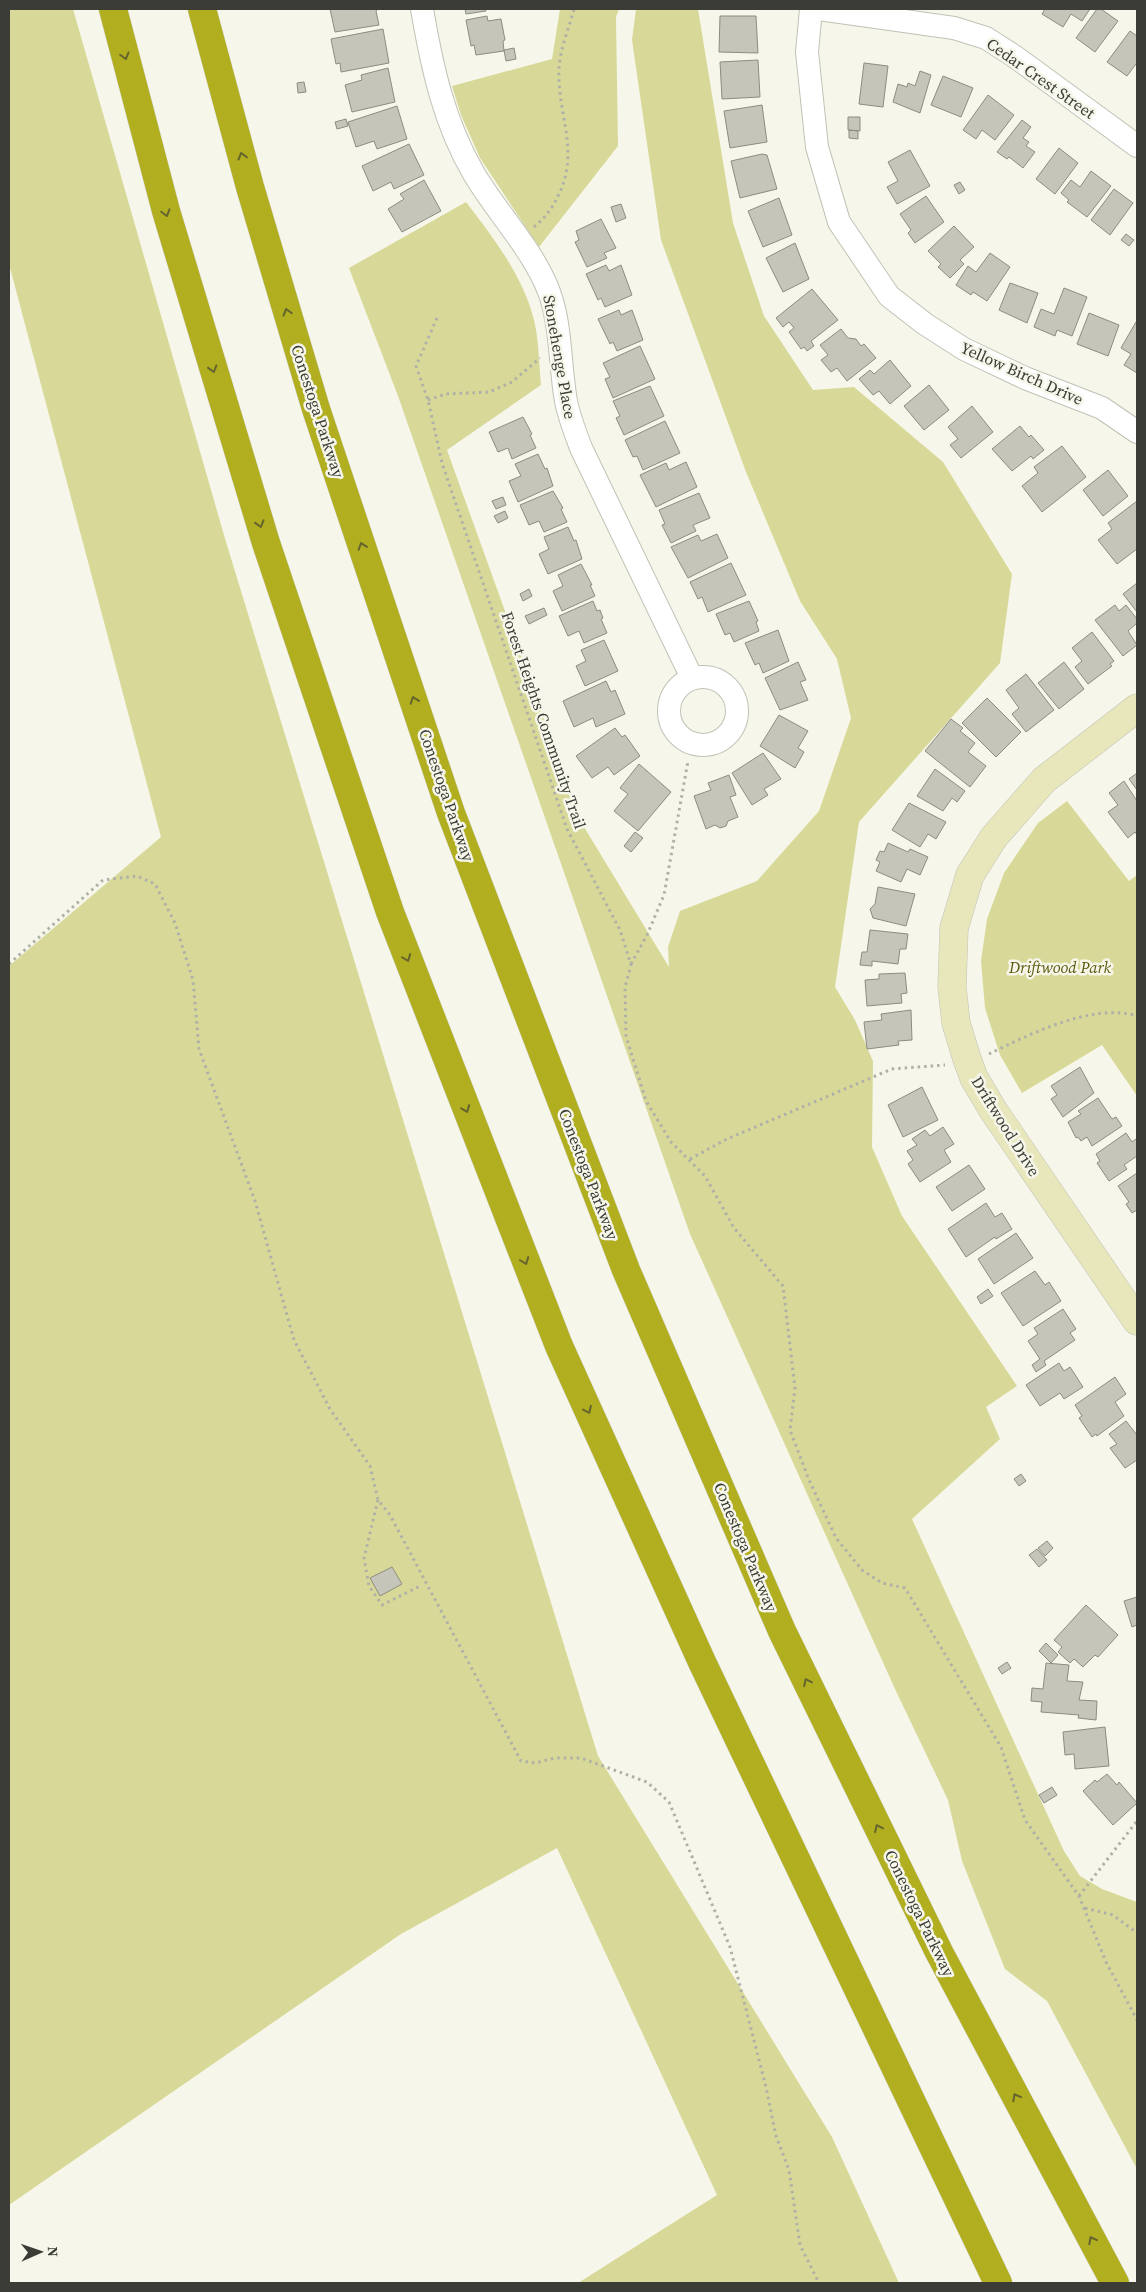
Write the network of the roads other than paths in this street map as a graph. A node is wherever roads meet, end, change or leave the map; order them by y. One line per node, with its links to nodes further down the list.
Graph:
1 (113, 9): 11 (highway, one-way to 11)
2 (202, 9): 12 (highway, Conestoga Parkway, one-way to 2)
3 (422, 9): 8 (street, Stonehenge Place)
4 (811, 9): 7 (street, Yellow Birch Drive)
5 (820, 9): 6 (street, Cedar Crest Street)
6 (1137, 146)
7 (1137, 432)
8 (692, 678)
9 (1137, 708): 10 (street, Driftwood Drive)
10 (1137, 1321)
11 (998, 2283)
12 (1115, 2283)

